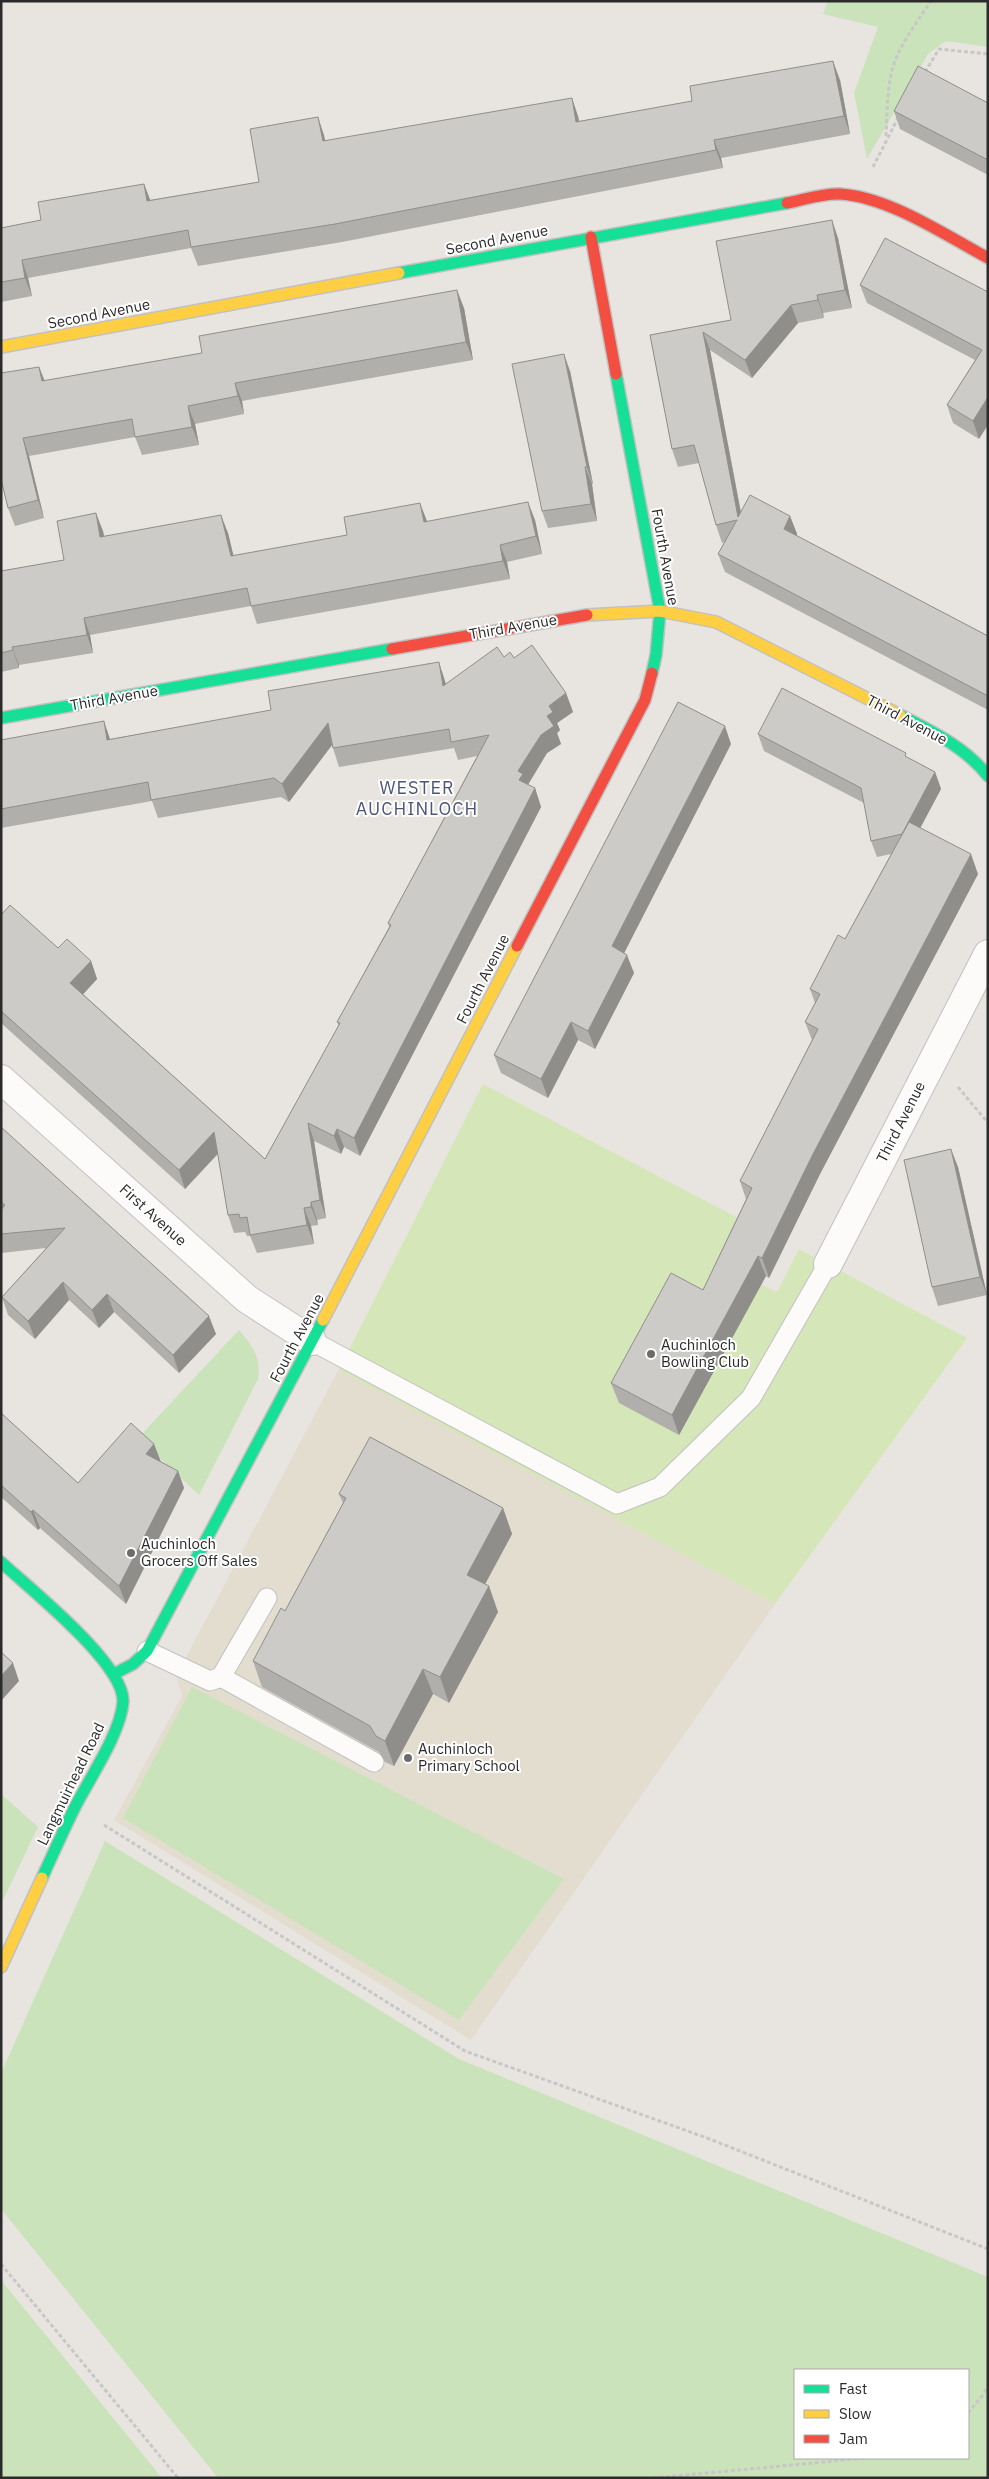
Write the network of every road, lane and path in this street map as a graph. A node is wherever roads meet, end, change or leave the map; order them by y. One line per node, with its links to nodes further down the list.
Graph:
1 (931, 1): 5 (path)
2 (988, 54): 3 (path)
3 (920, 81)
4 (901, 113): 5 (path)
5 (886, 137): 6 (path)
6 (860, 197): 7 (street, Second Avenue); 8 (street, Second Avenue)
7 (591, 237): 9 (street, Second Avenue); 10 (street, Fourth Avenue)
8 (988, 258)
9 (1, 347)
10 (660, 611): 11 (street, Third Avenue); 12 (street, Third Avenue); 18 (street, Fourth Avenue)
11 (1, 718)
12 (988, 776)
13 (988, 954): 14 (street, Third Avenue)
14 (934, 1057): 16 (path); 17 (street, Third Avenue)
15 (1, 1079): 18 (street, First Avenue)
16 (988, 1123)
17 (828, 1264): 18 (lane)
18 (312, 1341): 21 (street, Fourth Avenue)
19 (1, 1562): 22 (street, Langmuirhead Road)
20 (266, 1598): 23 (lane)
21 (147, 1652): 22 (street, Fourth Avenue); 23 (lane)
22 (114, 1674): 25 (street, Langmuirhead Road)
23 (221, 1677): 24 (lane)
24 (374, 1762)
25 (74, 1807): 26 (street, Langmuirhead Road); 27 (path)
26 (1, 1967)
27 (988, 2249)
28 (1, 2264): 32 (path)
29 (988, 2386): 30 (path)
30 (969, 2411)
31 (855, 2459): 33 (path)
32 (178, 2478)
33 (653, 2478)

